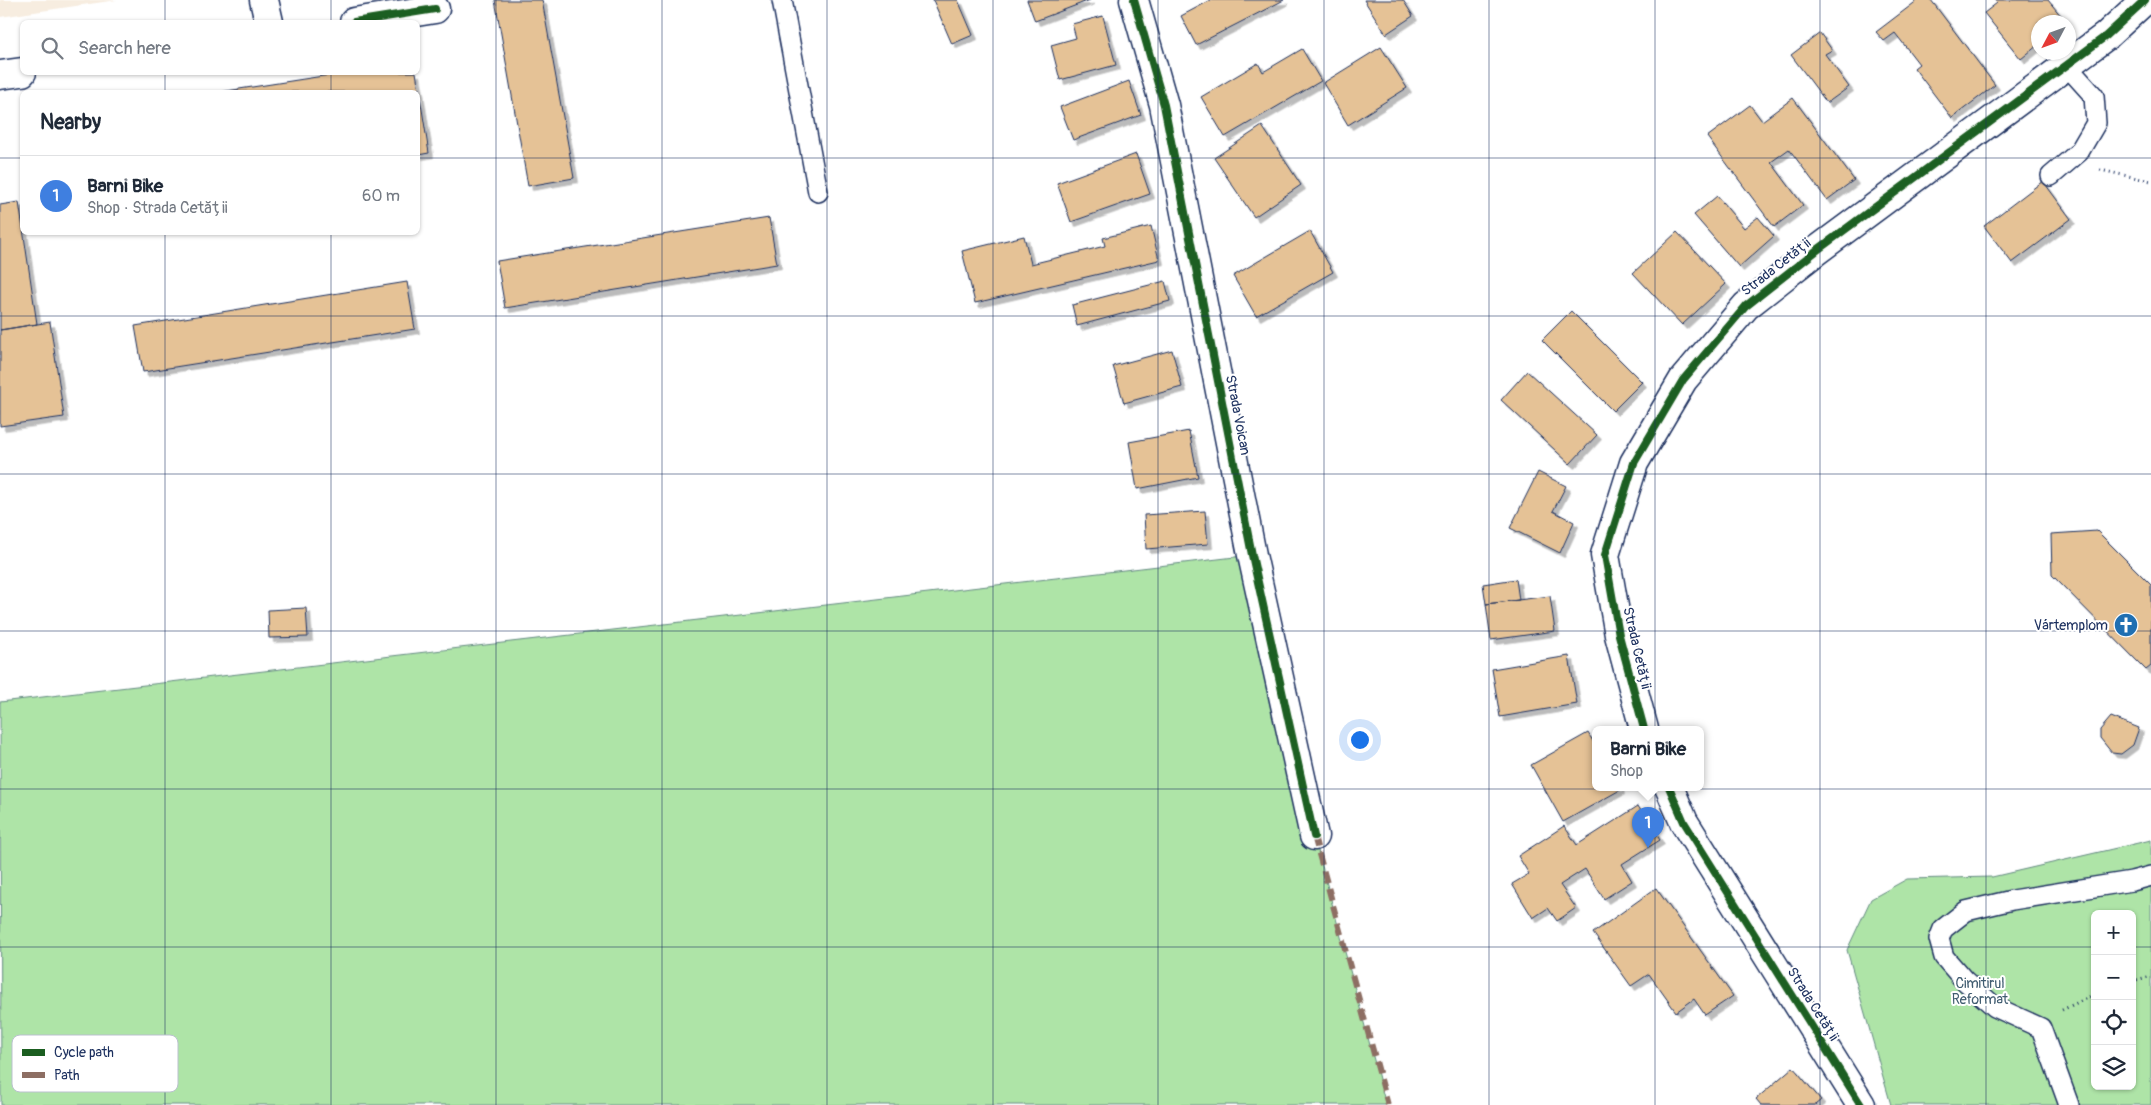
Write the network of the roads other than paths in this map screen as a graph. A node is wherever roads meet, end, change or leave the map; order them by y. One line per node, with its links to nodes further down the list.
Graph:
1 (264, 0): 6 (street)
2 (782, 0): 12 (lane)
3 (1134, 0): 15 (street, Strada Voican)
4 (2145, 0): 8 (street, Strada Cetății)
5 (435, 9): 7 (street)
6 (268, 20)
7 (366, 20)
8 (2067, 66): 11 (lane); 13 (street, Strada Cetății)
9 (20, 72): 10 (street)
10 (0, 75)
11 (2051, 176)
12 (818, 192)
13 (1643, 726)
14 (1671, 791): 17 (street, Strada Cetății)
15 (1314, 836)
16 (2151, 876): 18 (lane)
17 (1861, 1105)
18 (2069, 1105)

